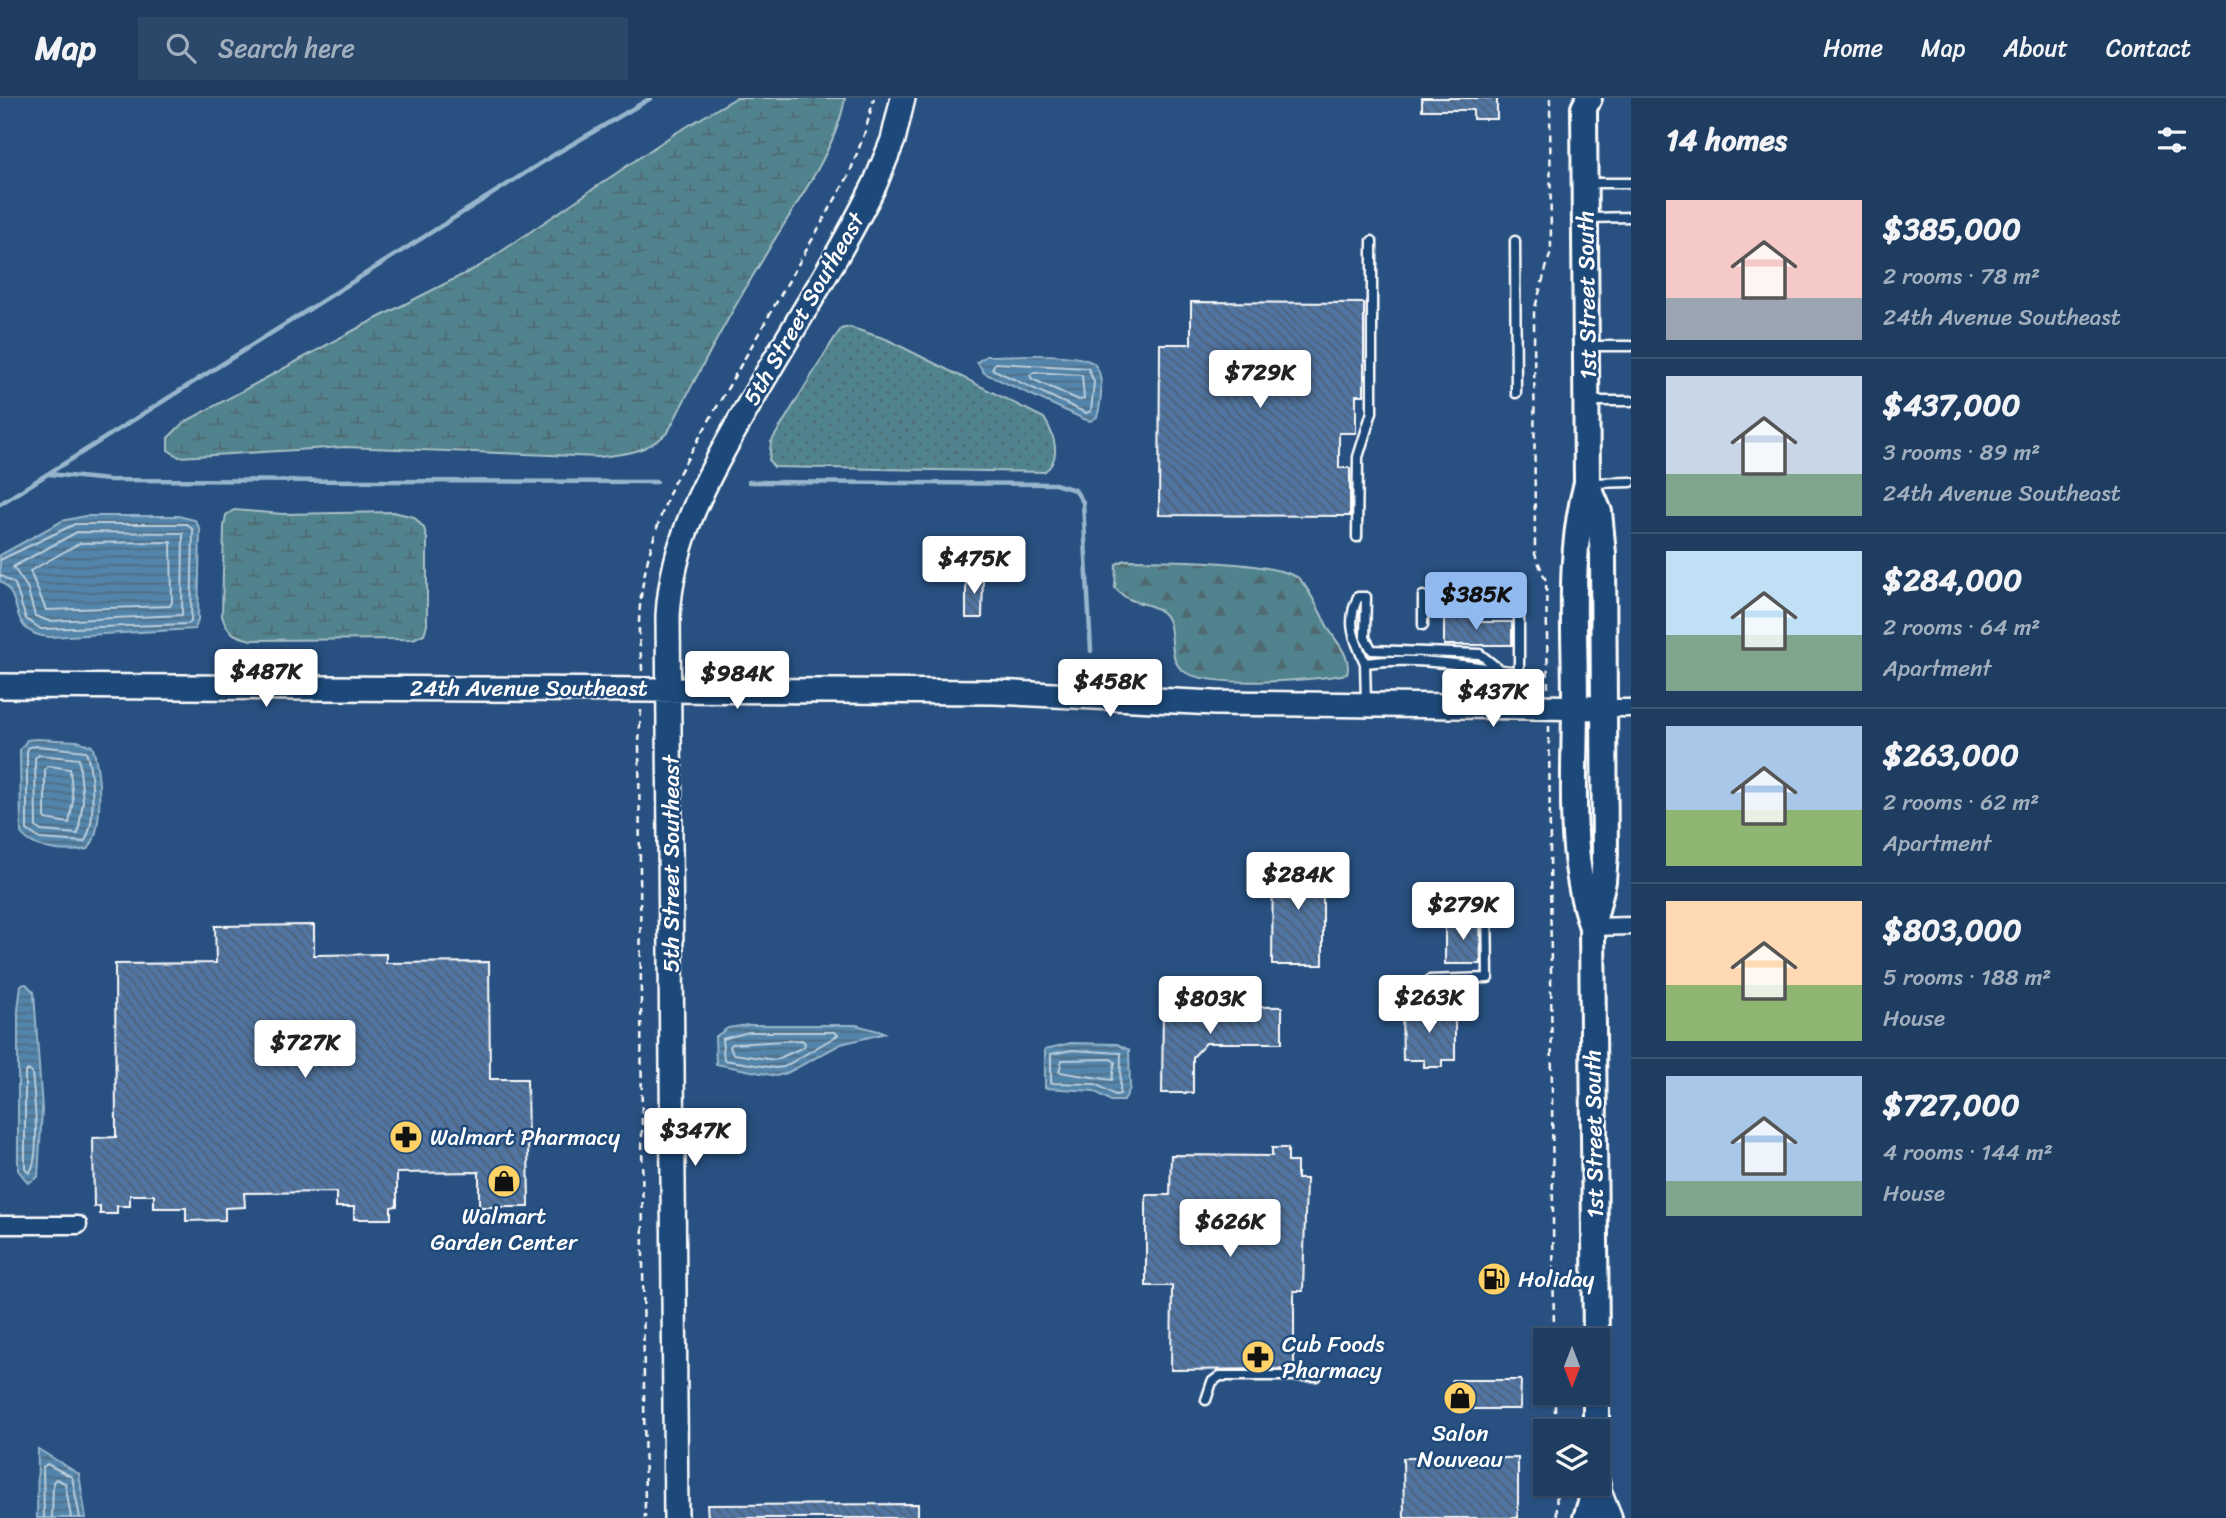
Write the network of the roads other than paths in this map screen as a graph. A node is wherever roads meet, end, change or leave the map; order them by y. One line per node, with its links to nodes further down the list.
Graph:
1 (903, 98): 25 (street, 5th Street Southeast)
2 (1583, 101): 3 (main road, 1st Street South)
3 (1585, 183): 4 (lane); 6 (main road, 1st Street South)
4 (1631, 183)
5 (1631, 217): 6 (lane)
6 (1586, 218): 9 (main road, 1st Street South)
7 (1372, 241): 16 (lane)
8 (1514, 241): 11 (lane)
9 (1587, 346): 10 (lane); 12 (main road, 1st Street South)
10 (1631, 346)
11 (1516, 393)
12 (1588, 401): 13 (lane); 15 (main road, 1st Street South)
13 (1631, 401)
14 (1631, 482): 15 (lane)
15 (1587, 483): 27 (main road, 1st Street South); 28 (main road, 1st Street South)
16 (1357, 537)
17 (1423, 596): 21 (lane)
18 (1519, 596): 23 (lane)
19 (1352, 624): 20 (lane); 20 (lane); 22 (lane)
20 (1365, 625): 23 (lane)
21 (1423, 625)
22 (1365, 663): 23 (lane); 26 (lane)
23 (1500, 670)
24 (0, 686): 25 (street, 24th Avenue Southeast)
25 (668, 689): 26 (street, 24th Avenue Southeast); 41 (street, 5th Street Southeast)
26 (1366, 706): 27 (street, 24th Avenue Southeast)
27 (1575, 708): 28 (street, 24th Avenue Southeast); 32 (main road, 1st Street South)
28 (1604, 708): 29 (street); 32 (main road, 1st Street South)
29 (1631, 708)
30 (1487, 895): 33 (lane)
31 (1631, 926): 32 (street)
32 (1592, 927): 36 (main road, 1st Street South)
33 (1430, 980)
34 (0, 1225): 35 (street)
35 (78, 1225)
36 (1596, 1328)
37 (1317, 1376): 38 (lane)
38 (1206, 1400)
39 (1594, 1496): 42 (main road)
40 (1601, 1496): 43 (main road)
41 (676, 1518)
42 (1586, 1518)
43 (1609, 1518)

